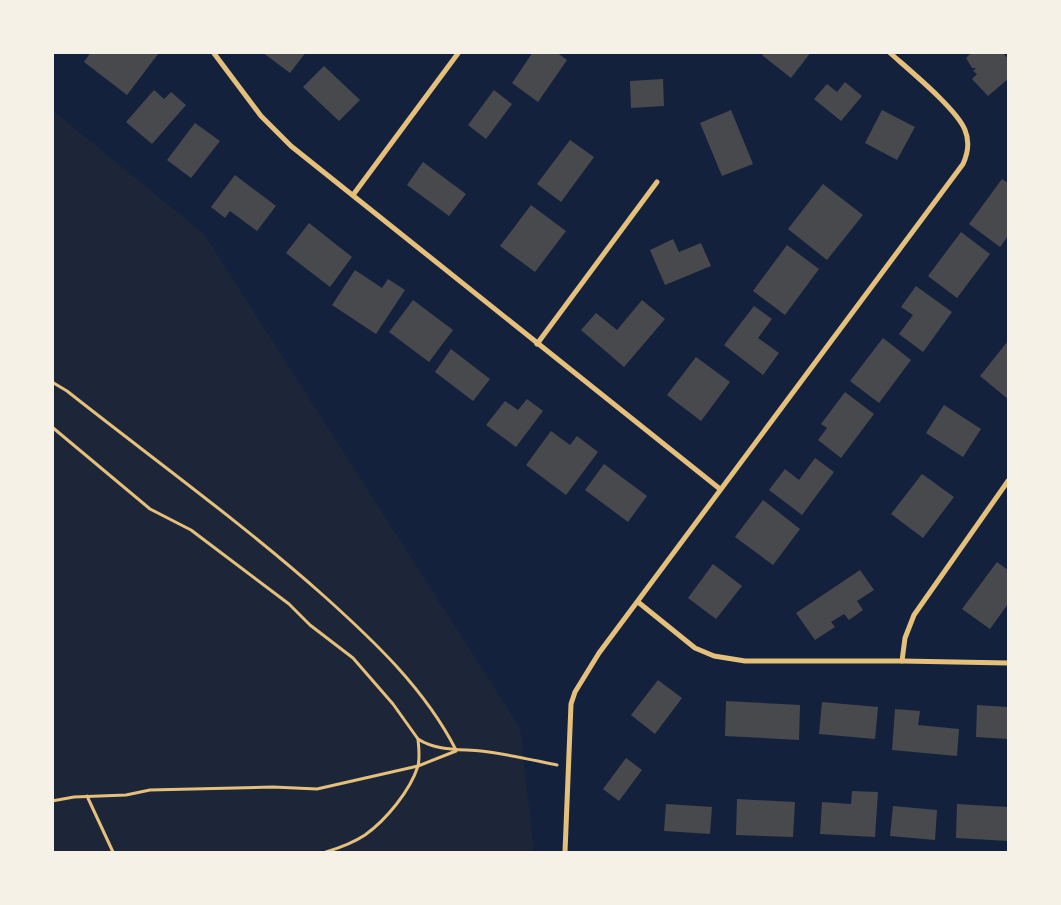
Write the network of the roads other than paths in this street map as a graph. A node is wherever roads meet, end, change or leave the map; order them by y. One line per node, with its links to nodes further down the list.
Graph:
1 (213, 52): 5 (street)
2 (459, 52): 5 (street)
3 (889, 52): 8 (street)
4 (657, 182): 6 (street)
5 (353, 195): 6 (street)
6 (537, 344): 8 (street)
7 (1008, 481): 10 (street)
8 (720, 489): 9 (street)
9 (638, 602): 10 (street); 12 (street)
10 (902, 661): 11 (street)
11 (1008, 663)
12 (565, 852)

